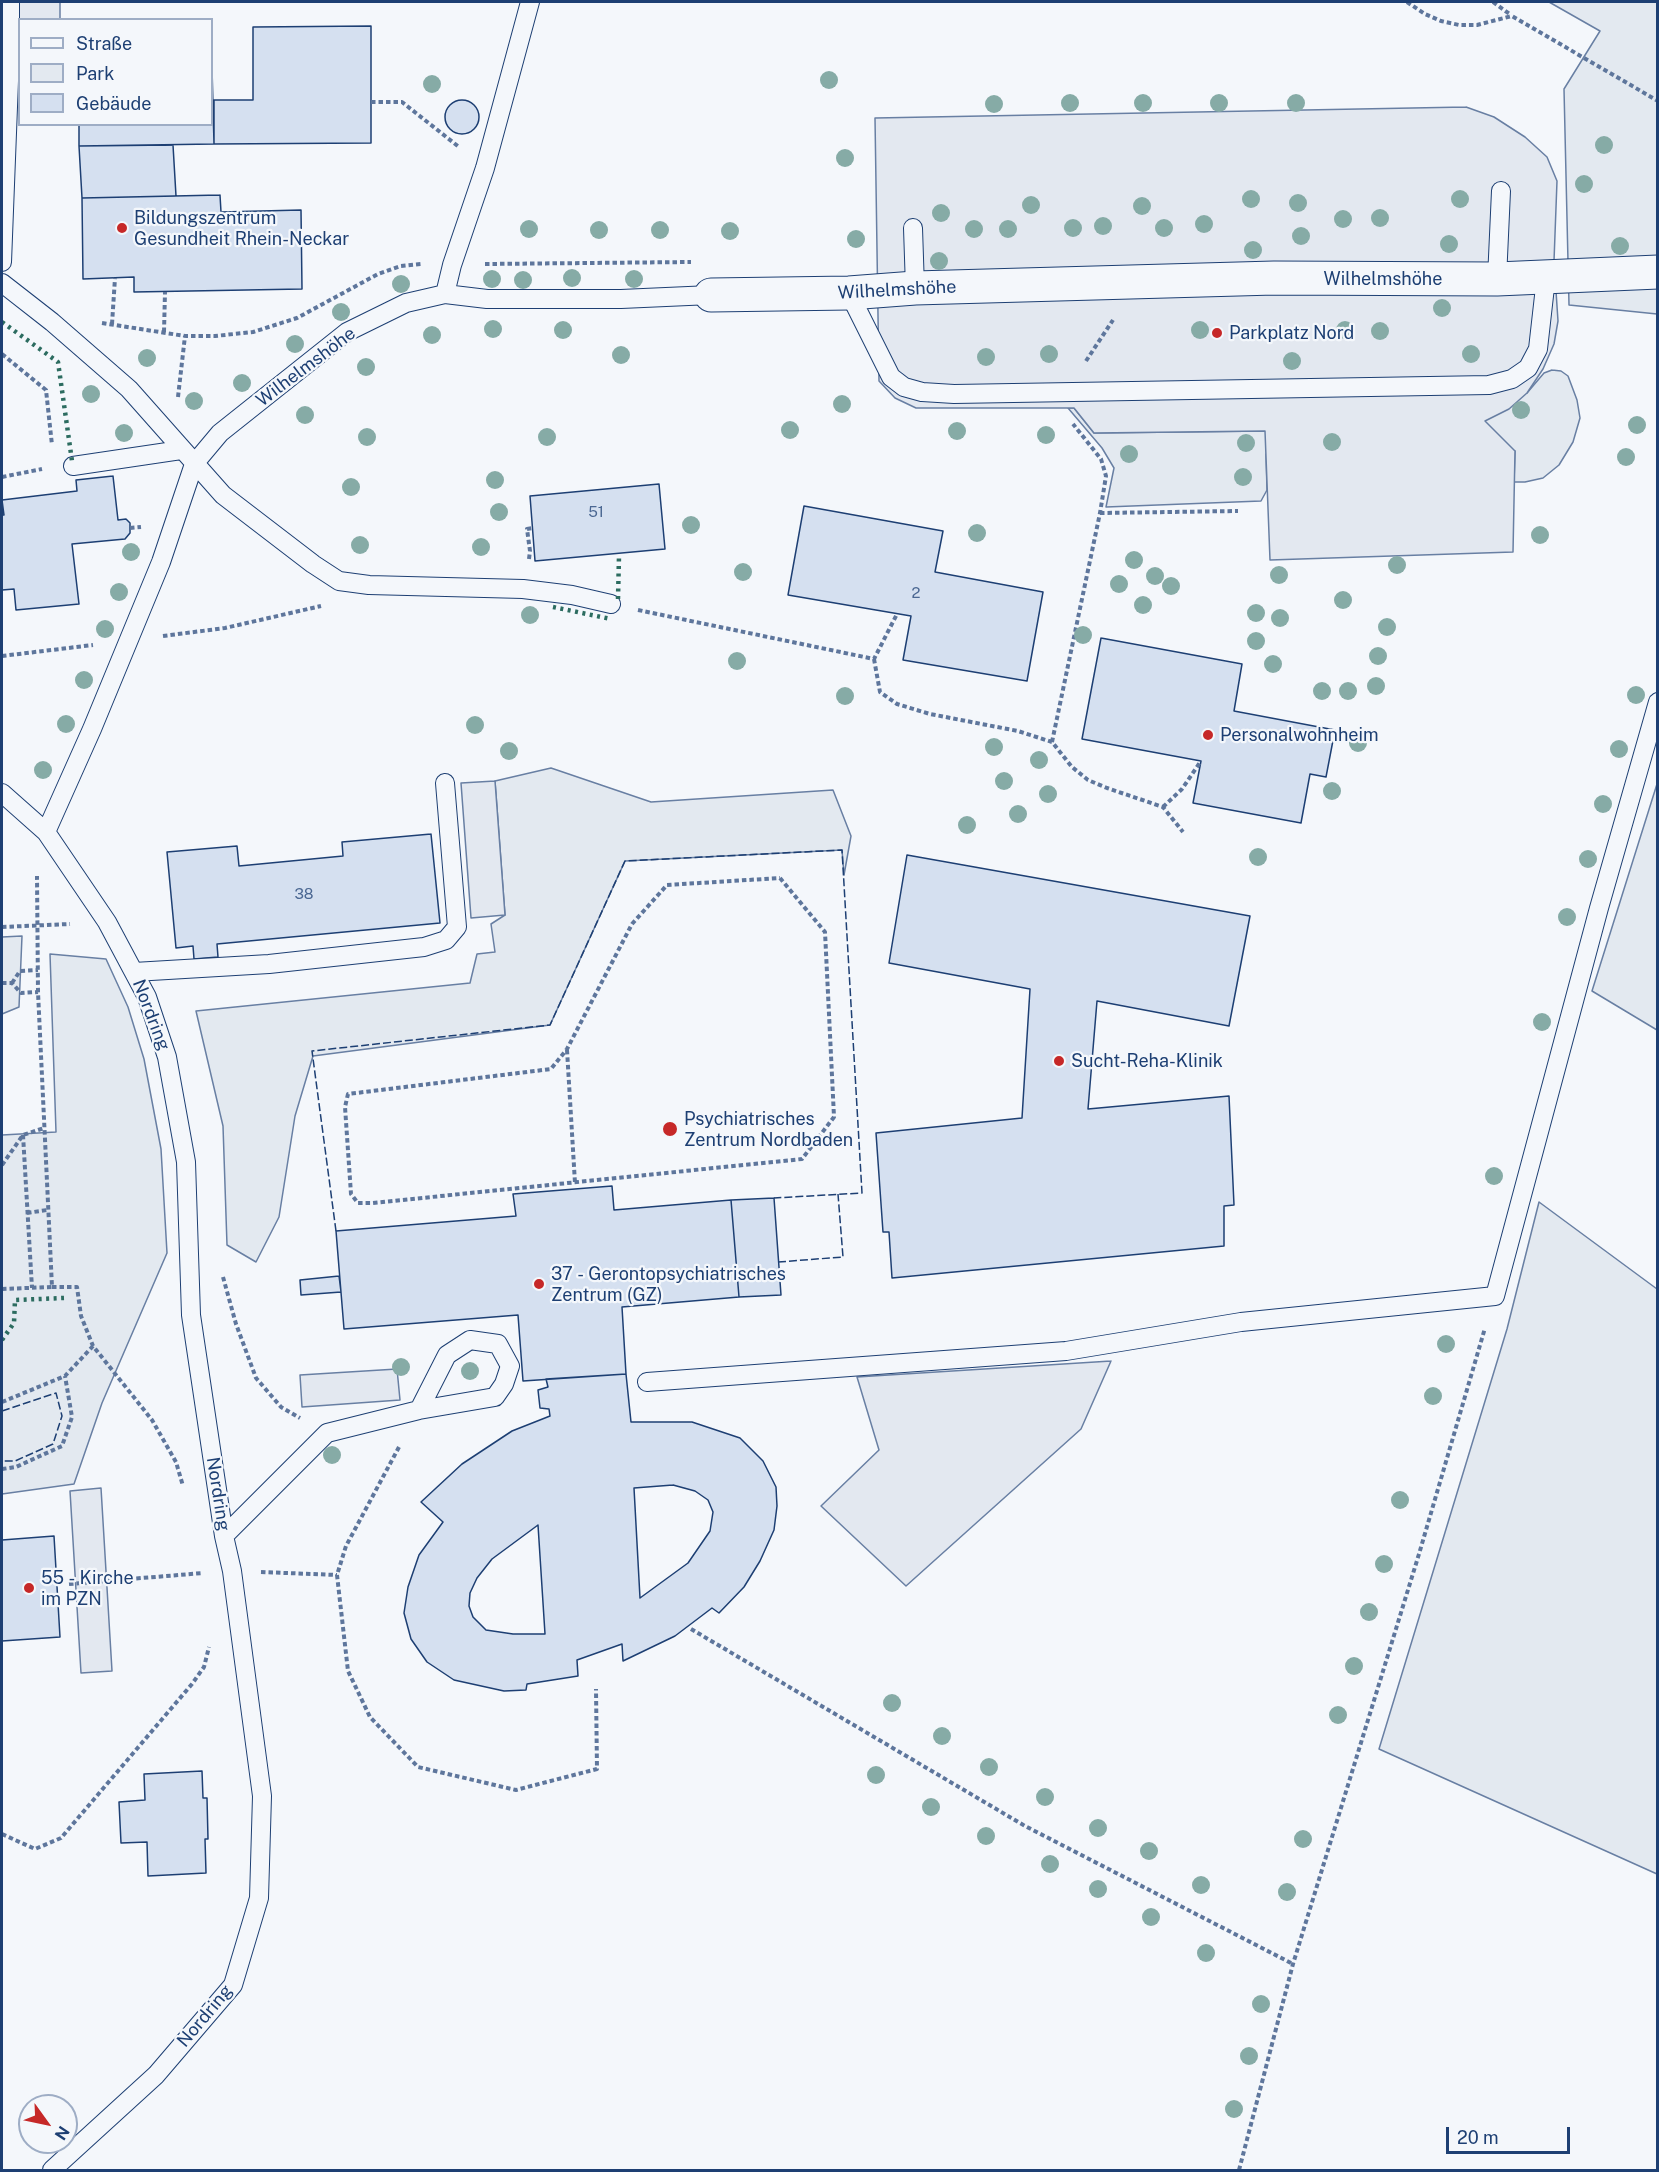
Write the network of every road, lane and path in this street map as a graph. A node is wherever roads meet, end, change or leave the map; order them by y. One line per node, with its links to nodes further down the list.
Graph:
1 (10, 2): 11 (lane)
2 (530, 2): 8 (lane)
3 (1407, 2): 5 (path)
4 (1493, 2): 5 (path)
5 (1512, 16): 6 (path)
6 (1658, 101)
7 (371, 102): 8 (path)
8 (485, 168): 20 (lane)
9 (1501, 191): 15 (lane)
10 (913, 228): 17 (lane)
11 (2, 262)
12 (1658, 272): 14 (street, Wilhelmshöhe)
13 (115, 278): 22 (path)
14 (1546, 278): 15 (street, Wilhelmshöhe); 28 (lane)
15 (1497, 279): 17 (street, Wilhelmshöhe)
16 (2, 283): 29 (lane)
17 (915, 288): 19 (street, Wilhelmshöhe)
18 (165, 292): 23 (path)
19 (849, 293): 21 (street, Wilhelmshöhe); 28 (lane)
20 (445, 294): 21 (lane, Wilhelmshöhe); 32 (lane, Wilhelmshöhe)
21 (711, 295)
22 (112, 324)
23 (164, 332)
24 (185, 336): 29 (path)
25 (1099, 342): 27 (path)
26 (2, 354): 31 (path)
27 (1085, 363)
28 (1048, 393): 37 (path)
29 (167, 434): 30 (lane)
30 (181, 450): 32 (lane); 33 (lane)
31 (54, 456)
32 (194, 464): 40 (lane); 43 (lane, Wilhelmshöhe)
33 (73, 466)
34 (44, 469): 35 (path)
35 (2, 477)
36 (1238, 511): 37 (path)
37 (1100, 513): 47 (path)
38 (533, 528): 39 (path)
39 (530, 551)
40 (360, 584): 41 (lane); 43 (path)
41 (611, 604): 45 (path)
42 (897, 614): 45 (path)
43 (129, 641): 44 (path); 52 (lane, Wilhelmshöhe)
44 (2, 656)
45 (874, 659): 47 (path)
46 (1658, 702): 72 (lane)
47 (1052, 742): 51 (path)
48 (1201, 761): 51 (path)
49 (446, 783): 58 (lane)
50 (2, 793): 52 (lane, Nordring)
51 (1163, 807): 53 (path)
52 (46, 832): 54 (lane, Nordring); 55 (path)
53 (1183, 832)
54 (107, 922): 55 (path); 58 (lane, Nordring)
55 (38, 925): 56 (path); 57 (path)
56 (2, 927)
57 (38, 970): 60 (path); 61 (path)
58 (134, 972): 82 (lane, Nordring)
59 (2, 983): 60 (path)
60 (12, 983): 61 (path)
61 (38, 992): 63 (path)
62 (567, 1049): 66 (path); 66 (path); 66 (path)
63 (44, 1128): 64 (path); 67 (path)
64 (23, 1135): 65 (path); 68 (path)
65 (2, 1165)
66 (575, 1183)
67 (48, 1210): 68 (path); 69 (path)
68 (27, 1213): 70 (path)
69 (52, 1287): 70 (path); 73 (path)
70 (32, 1288): 71 (path)
71 (2, 1289)
72 (1495, 1296): 76 (lane); 93 (path)
73 (93, 1346): 74 (path); 81 (path)
74 (65, 1376): 77 (path); 80 (path)
75 (256, 1378): 79 (path)
76 (647, 1382)
77 (2, 1402)
78 (419, 1410): 78 (lane); 79 (lane); 86 (path)
79 (327, 1433): 82 (lane)
80 (2, 1469)
81 (186, 1494)
82 (224, 1536): 84 (lane, Nordring)
83 (200, 1562): 85 (path)
84 (232, 1571): 85 (path); 86 (path); 94 (lane, Nordring)
85 (202, 1573): 87 (path); 88 (path)
86 (337, 1575): 91 (path)
87 (69, 1584)
88 (203, 1584)
89 (691, 1629): 93 (path)
90 (208, 1636): 92 (path)
91 (596, 1689)
92 (2, 1834)
93 (1293, 1964): 95 (path)
94 (52, 2170)
95 (1239, 2170)

